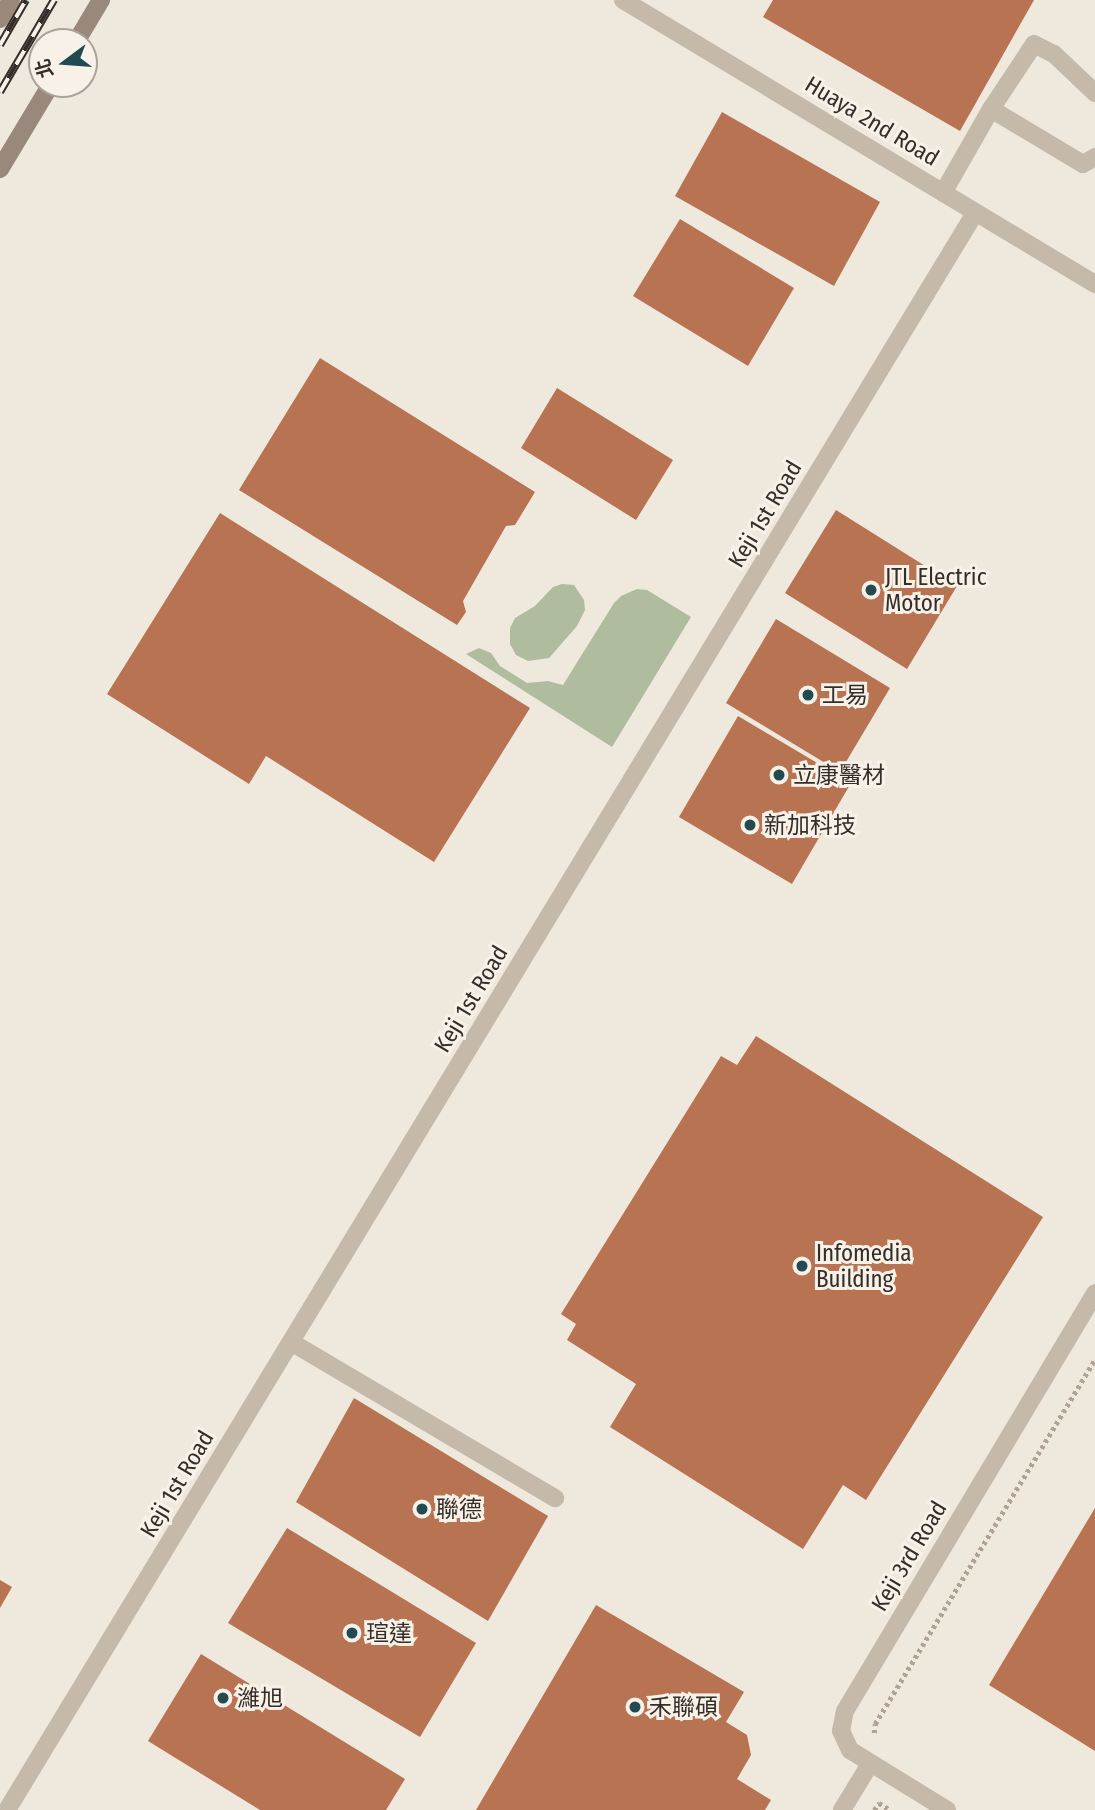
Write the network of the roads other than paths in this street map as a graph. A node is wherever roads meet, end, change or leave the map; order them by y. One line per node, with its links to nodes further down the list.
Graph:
1 (11, 0): 4 (street)
2 (101, 0): 5 (street)
3 (623, 0): 11 (street, Huaya 2nd Road)
4 (0, 19)
5 (84, 28)
6 (1095, 93): 8 (street)
7 (43, 98): 10 (street)
8 (991, 109): 9 (street); 11 (street)
9 (1095, 157)
10 (0, 169)
11 (943, 192): 12 (street, Huaya 2nd Road)
12 (975, 213): 13 (street, Huaya 2nd Road); 15 (street, Keji 1st Road)
13 (1095, 284)
14 (1095, 1293): 17 (street, Keji 3rd Road)
15 (291, 1342): 16 (street); 18 (street, Keji 1st Road)
16 (555, 1498)
17 (870, 1764): 19 (street); 20 (street, Keji 3rd Road)
18 (7, 1810)
19 (842, 1810)
20 (947, 1810)

